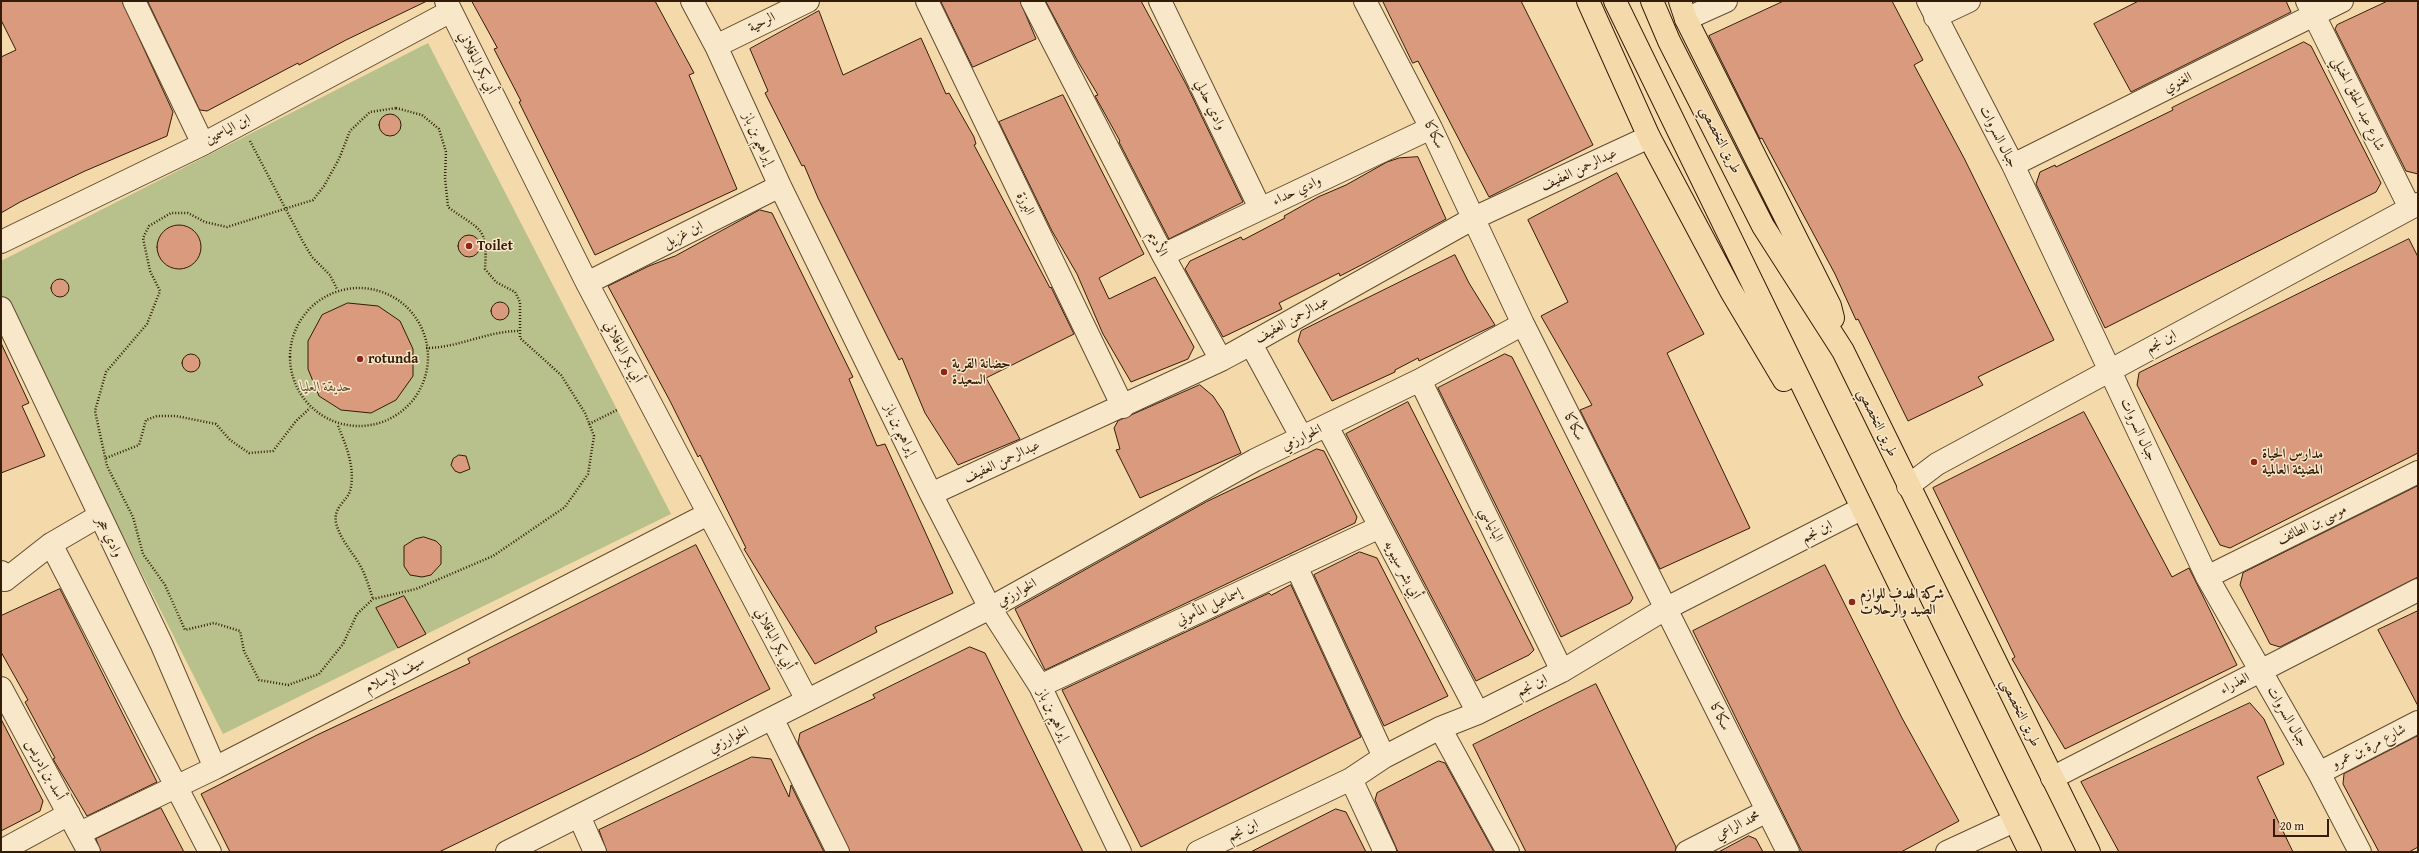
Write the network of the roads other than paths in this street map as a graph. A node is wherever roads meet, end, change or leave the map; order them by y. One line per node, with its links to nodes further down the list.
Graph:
1 (134, 1): 21 (street)
2 (692, 1): 18 (street, إبراهيم بن باز)
3 (808, 1): 18 (street, الرحية)
4 (927, 1): 36 (street, البرزة)
5 (1032, 1): 28 (street, الأديم)
6 (1160, 1): 25 (street, وادي حدلي)
7 (1365, 1): 19 (street, سكاكا)
8 (1588, 1): 20 (main road)
9 (1614, 1): 42 (main road)
10 (1652, 1): 32 (main road, طريق التخصصي)
11 (1726, 1): 17 (street)
12 (1969, 1): 16 (street)
13 (2342, 1): 15 (street, الغنوي)
14 (448, 6): 21 (street, ابن الياسمين); 29 (street, أبي بكر الباقلاني)
15 (2310, 8): 22 (street, الغنوي); 24 (street, شارع عبد الحلق الحنبلي)
16 (1931, 9): 22 (street, جبال السروات)
17 (1683, 10): 32 (main road)
18 (716, 46): 23 (street, إبراهيم بن باز)
19 (1431, 128): 25 (street, وادي حداء); 26 (street, سكاكا)
20 (1649, 137): 26 (street, عبدالرحمن العفيف); 42 (main road)
21 (203, 144): 27 (street, ابن الياسمين)
22 (2013, 165): 34 (street, جبال السروات)
23 (780, 186): 29 (street, ابن غزيل); 41 (street, إبراهيم بن باز)
24 (2414, 206): 34 (street, ابن نجم)
25 (1260, 208): 28 (street, وادي حداء)
26 (1474, 218): 31 (street, سكاكا); 33 (street, عبدالرحمن العفيف)
27 (1, 242)
28 (1163, 255): 33 (street, الأديم)
29 (587, 283): 43 (street, أبي بكر الباقلاني)
30 (1, 308): 44 (street, وادي حجر)
31 (1523, 324): 35 (street, الخوارزمي); 52 (street, سكاكا)
32 (1843, 351): 40 (main road, طريق التخصصي)
33 (1221, 360): 36 (street, عبدالرحمن العفيف); 38 (street)
34 (2109, 369): 40 (street, ابن نجم); 49 (street, جبال السروات)
35 (1420, 380): 37 (street, الخوارزمي); 53 (street, البانياسي)
36 (1123, 406): 41 (street, عبدالرحمن العفيف)
37 (1327, 426): 38 (street, الخوارزمي); 45 (street, أبي بشر سيبويه)
38 (1302, 438): 51 (street, الخوارزمي)
39 (2418, 472): 49 (street, موسى بن الطائف)
40 (1908, 486): 65 (main road, طريق التخصصي)
41 (931, 494): 51 (street, إبراهيم بن باز)
42 (1861, 509): 52 (street, ابن نجم); 71 (main road)
43 (708, 514): 57 (street, أبي بكر الباقلاني); 63 (street, سيف الإسلام)
44 (99, 516): 46 (street); 63 (street, وادي حجر)
45 (1380, 527): 47 (street, إسماعيل المأموني); 58 (street, أبي بشر سيبويه)
46 (51, 544): 48 (street); 67 (street)
47 (1296, 566): 55 (street, إسماعيل المأموني); 62 (street)
48 (3, 576)
49 (2207, 577): 54 (street, جبال السروات)
50 (2418, 590): 54 (street, العذراء)
51 (990, 608): 55 (street, إبراهيم بن باز); 57 (street, الخوارزمي)
52 (1665, 609): 53 (street, ابن نجم); 68 (street, سكاكا)
53 (1562, 671): 58 (street, ابن نجم)
54 (2261, 671): 64 (street, جبال السروات); 65 (street, العذراء)
55 (1040, 686): 78 (street, إبراهيم بن باز)
56 (1, 688): 69 (street, أسد بن إدريس)
57 (807, 700): 59 (street, الخوارزمي)
58 (1478, 713): 61 (street, ابن نجم)
59 (772, 718): 70 (street, الخوارزمي); 77 (street)
60 (2418, 722): 64 (street, شارع مرة بن عمرو)
61 (1440, 728): 62 (street, ابن نجم); 81 (street)
62 (1384, 757): 66 (street, ابن نجم)
63 (215, 768): 67 (street, سيف الإسلام)
64 (2319, 773): 87 (street, جبال السروات)
65 (2052, 778): 86 (main road, طريق التخصصي)
66 (1351, 779): 79 (street, ابن نجم); 80 (street)
67 (177, 786): 72 (street, سيف الإسلام); 74 (street)
68 (1768, 811): 82 (street, محمد الراعي); 83 (street, سكاكا)
69 (69, 814): 72 (street, أسد بن إدريس); 73 (street)
70 (579, 816): 75 (street, الخوارزمي); 76 (street)
71 (2014, 821): 84 (street); 85 (main road)
72 (85, 843)
73 (1, 851)
74 (210, 852)
75 (507, 852)
76 (595, 852)
77 (838, 852)
78 (1120, 852)
79 (1198, 852)
80 (1385, 852)
81 (1508, 852)
82 (1687, 852)
83 (1788, 852)
84 (1947, 852)
85 (2030, 852)
86 (2089, 852)
87 (2360, 852)

